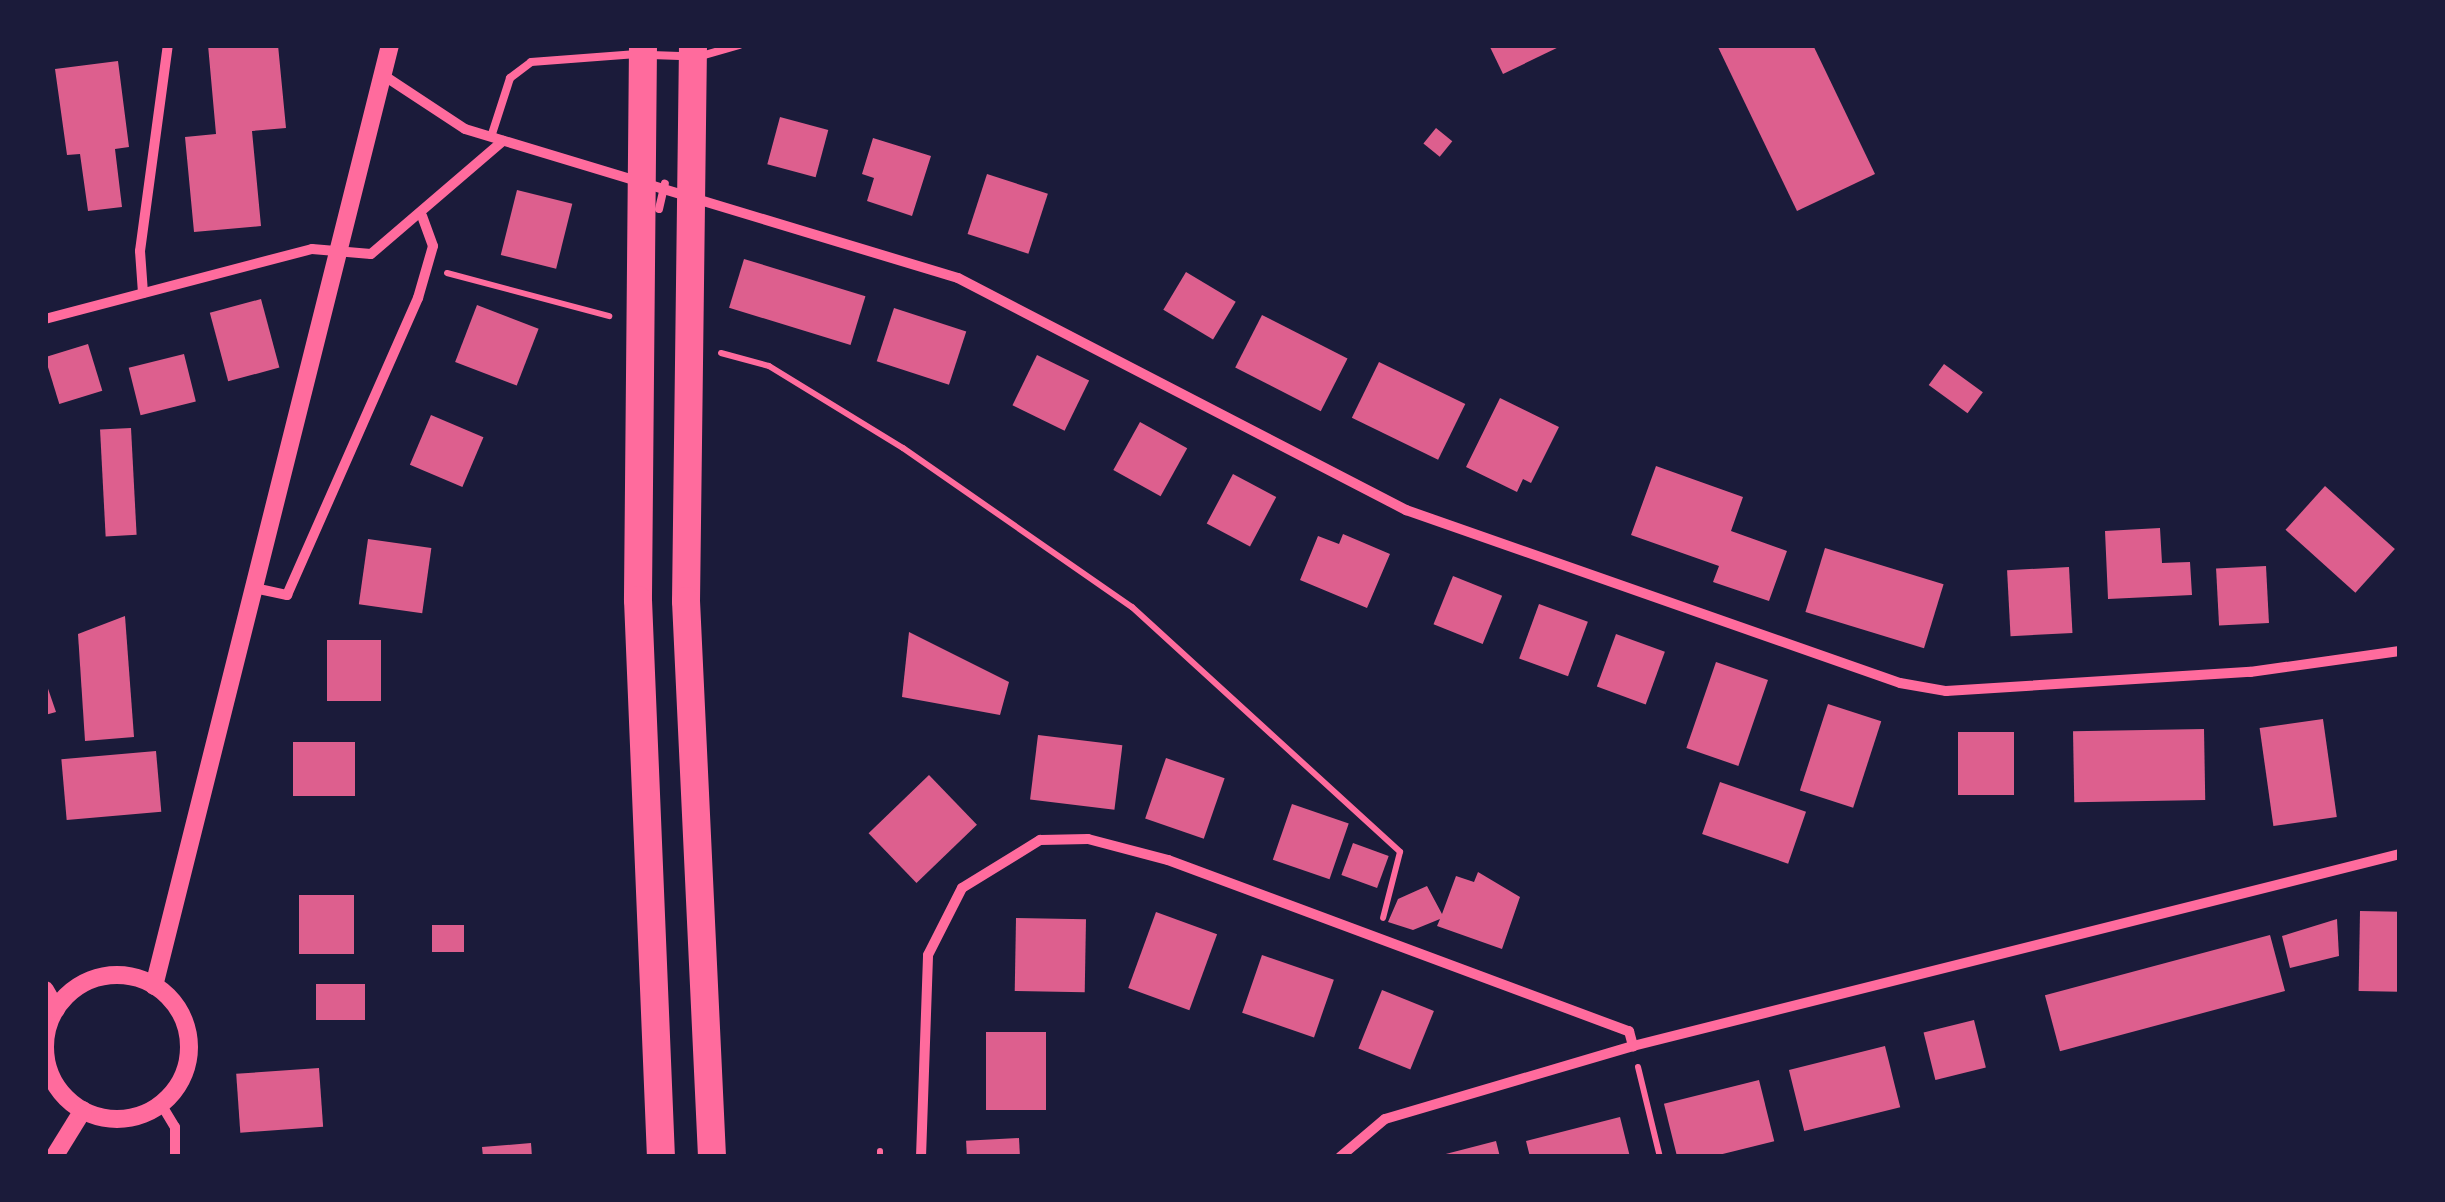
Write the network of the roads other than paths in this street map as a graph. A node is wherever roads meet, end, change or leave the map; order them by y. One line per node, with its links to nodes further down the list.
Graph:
1 (168, 45): 13 (street)
2 (390, 45): 6 (street)
3 (643, 45): 26 (highway)
4 (693, 45): 27 (highway)
5 (739, 45): 7 (lane)
6 (383, 76): 7 (street); 12 (street)
7 (491, 137): 8 (street)
8 (503, 141): 9 (street); 11 (street)
9 (665, 184): 10 (lane); 16 (street)
10 (659, 209)
11 (422, 216): 12 (street); 15 (street)
12 (340, 252): 13 (street); 15 (street)
13 (144, 294): 14 (street)
14 (45, 319)
15 (259, 589): 18 (street)
16 (2400, 651)
17 (2400, 854): 21 (street)
18 (154, 986): 20 (street); 22 (street)
19 (45, 990): 20 (street)
20 (56, 1009): 23 (street)
21 (1633, 1046): 28 (street); 29 (street)
22 (162, 1104): 23 (street); 25 (street)
23 (83, 1110): 24 (street)
24 (54, 1157)
25 (175, 1157)
26 (661, 1157)
27 (712, 1157)
28 (921, 1157)
29 (1340, 1157)

